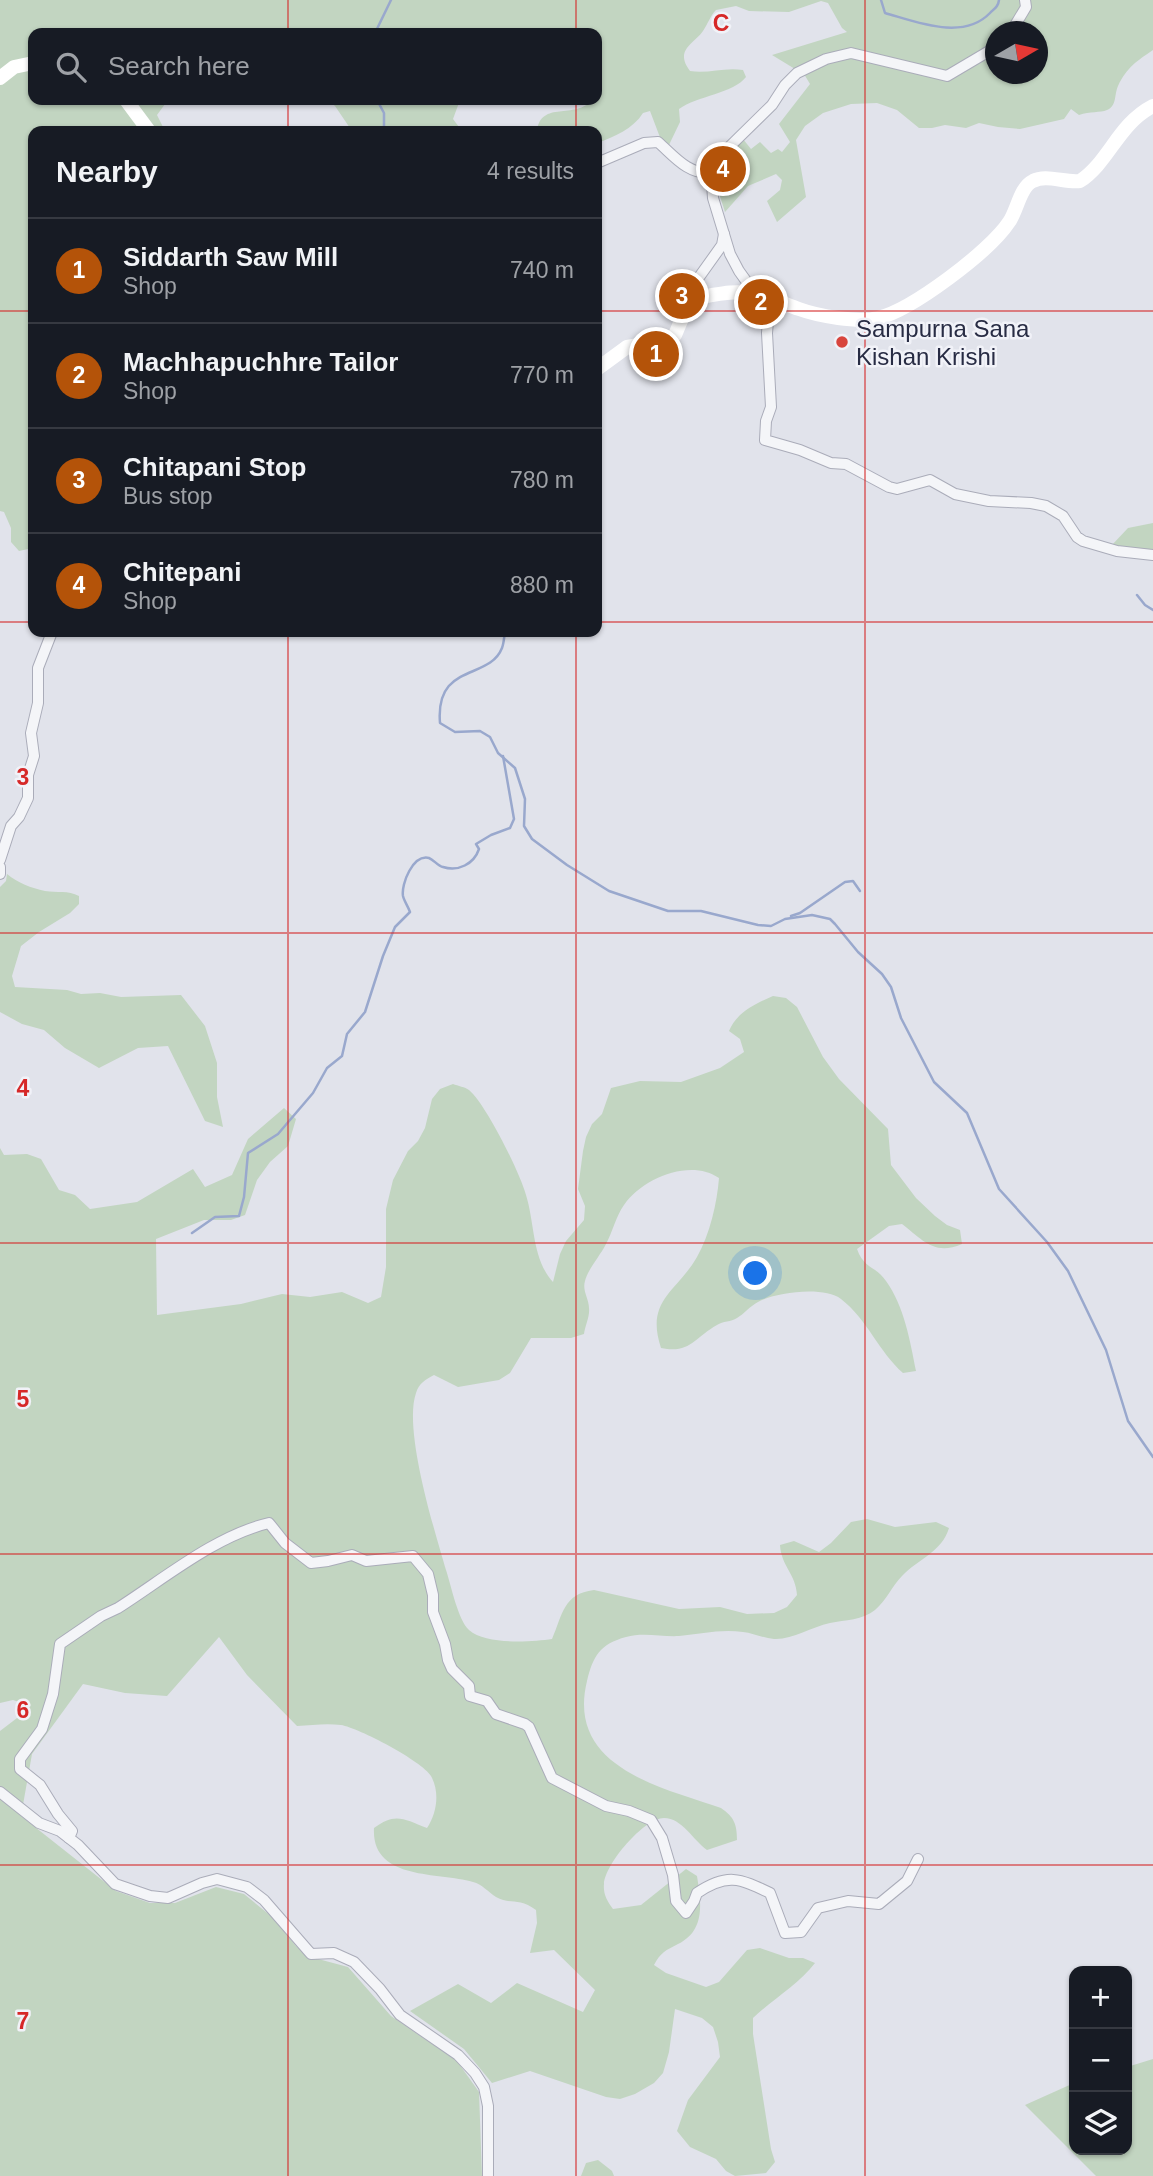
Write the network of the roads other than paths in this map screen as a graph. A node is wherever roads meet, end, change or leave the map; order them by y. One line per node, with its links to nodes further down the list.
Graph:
1 (1025, 0): 2 (street)
2 (1018, 21)
3 (985, 54): 10 (street)
4 (28, 64): 5 (main road)
5 (0, 78)
6 (130, 105): 8 (main road)
7 (1153, 106): 12 (main road)
8 (145, 126)
9 (602, 161): 10 (street)
10 (712, 173): 11 (street)
11 (724, 234): 12 (street); 13 (street)
12 (770, 298): 13 (main road); 15 (street)
13 (690, 301): 14 (main road)
14 (602, 365)
15 (1153, 555)
16 (50, 637): 17 (street)
17 (0, 860)
18 (0, 867): 19 (street)
19 (0, 874)
20 (0, 1792): 21 (street)
21 (69, 1838): 22 (street); 23 (street)
22 (918, 1859)
23 (488, 2176)

